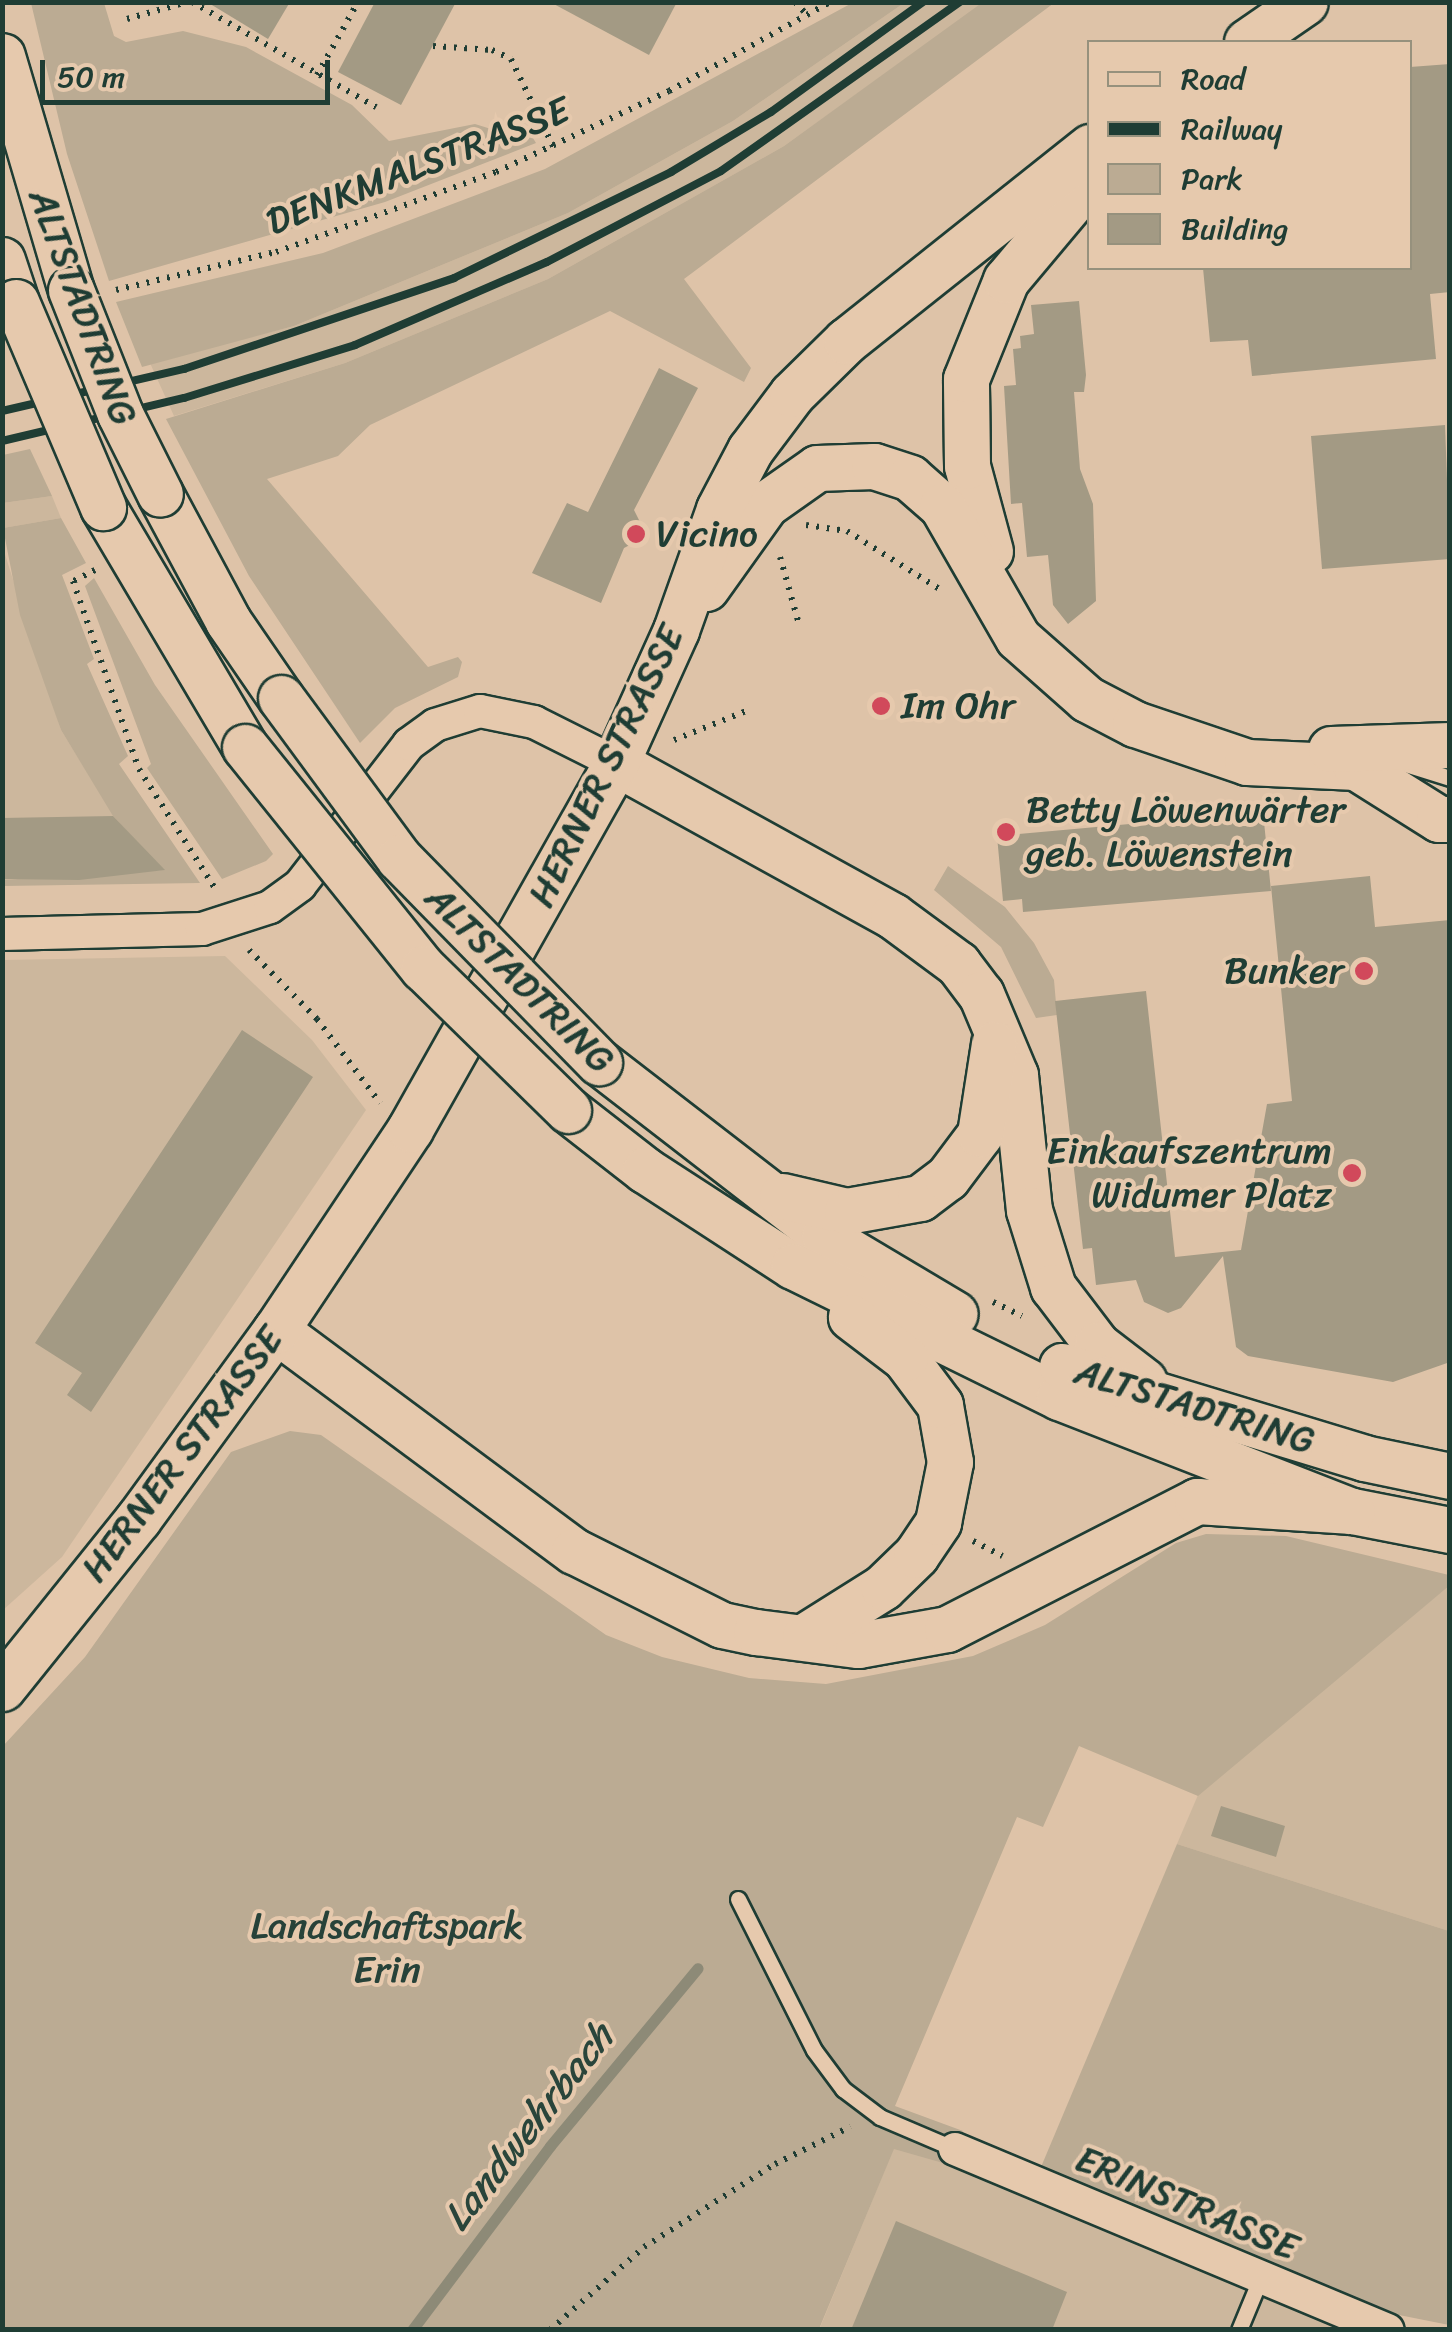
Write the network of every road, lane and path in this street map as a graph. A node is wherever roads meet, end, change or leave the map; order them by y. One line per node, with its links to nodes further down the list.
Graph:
1 (190, 2): 7 (path); 11 (path)
2 (358, 2): 11 (path)
3 (794, 2): 6 (path)
4 (830, 2): 6 (path, DENKMALSTRASSE)
5 (1305, 2): 8 (main road)
6 (808, 16): 13 (path, DENKMALSTRASSE)
7 (127, 19)
8 (1250, 40)
9 (433, 46): 13 (path)
10 (2, 56): 17 (main road, ALTSTADTRING)
11 (317, 74): 12 (path)
12 (376, 107)
13 (554, 148): 17 (path, DENKMALSTRASSE)
14 (1087, 149): 23 (main road, HERNER STRASSE)
15 (1087, 184): 22 (main road)
16 (9, 281): 37 (main road, ALTSTADTRING, bridge)
17 (92, 291): 36 (main road, ALTSTADTRING, bridge)
18 (768, 512): 20 (path); 20 (main road); 21 (path); 23 (main road)
19 (73, 581): 31 (path)
20 (969, 585): 22 (main road); 24 (main road)
21 (798, 624)
22 (1034, 624): 24 (main road); 27 (main road)
23 (676, 630): 28 (main road, HERNER STRASSE)
24 (1051, 667): 30 (main road)
25 (751, 709): 28 (path)
26 (1450, 745): 27 (main road)
27 (1374, 752): 29 (lane)
28 (616, 763): 32 (street); 34 (main road); 38 (main road, HERNER STRASSE)
29 (1450, 778)
30 (1450, 819)
31 (204, 870)
32 (2, 934)
33 (242, 941): 35 (path)
34 (997, 1032): 36 (main road); 39 (main road)
35 (371, 1095)
36 (769, 1193): 39 (main road, ALTSTADTRING)
37 (792, 1266): 41 (main road, ALTSTADTRING); 42 (main road)
38 (276, 1330): 45 (main road); 46 (main road, HERNER STRASSE)
39 (1163, 1397): 40 (main road, ALTSTADTRING)
40 (1450, 1476)
41 (1352, 1510): 43 (main road, ALTSTADTRING); 44 (main road)
42 (938, 1522): 44 (path); 45 (main road)
43 (1450, 1530)
44 (1046, 1580): 45 (main road)
45 (805, 1636)
46 (2, 1688)
47 (738, 1899): 48 (lane)
48 (880, 2117): 49 (lane); 51 (path)
49 (954, 2149): 50 (street, ERINSTRASSE)
50 (1260, 2277): 52 (lane); 53 (street, ERINSTRASSE)
51 (550, 2330)
52 (1239, 2330)
53 (1388, 2330)

